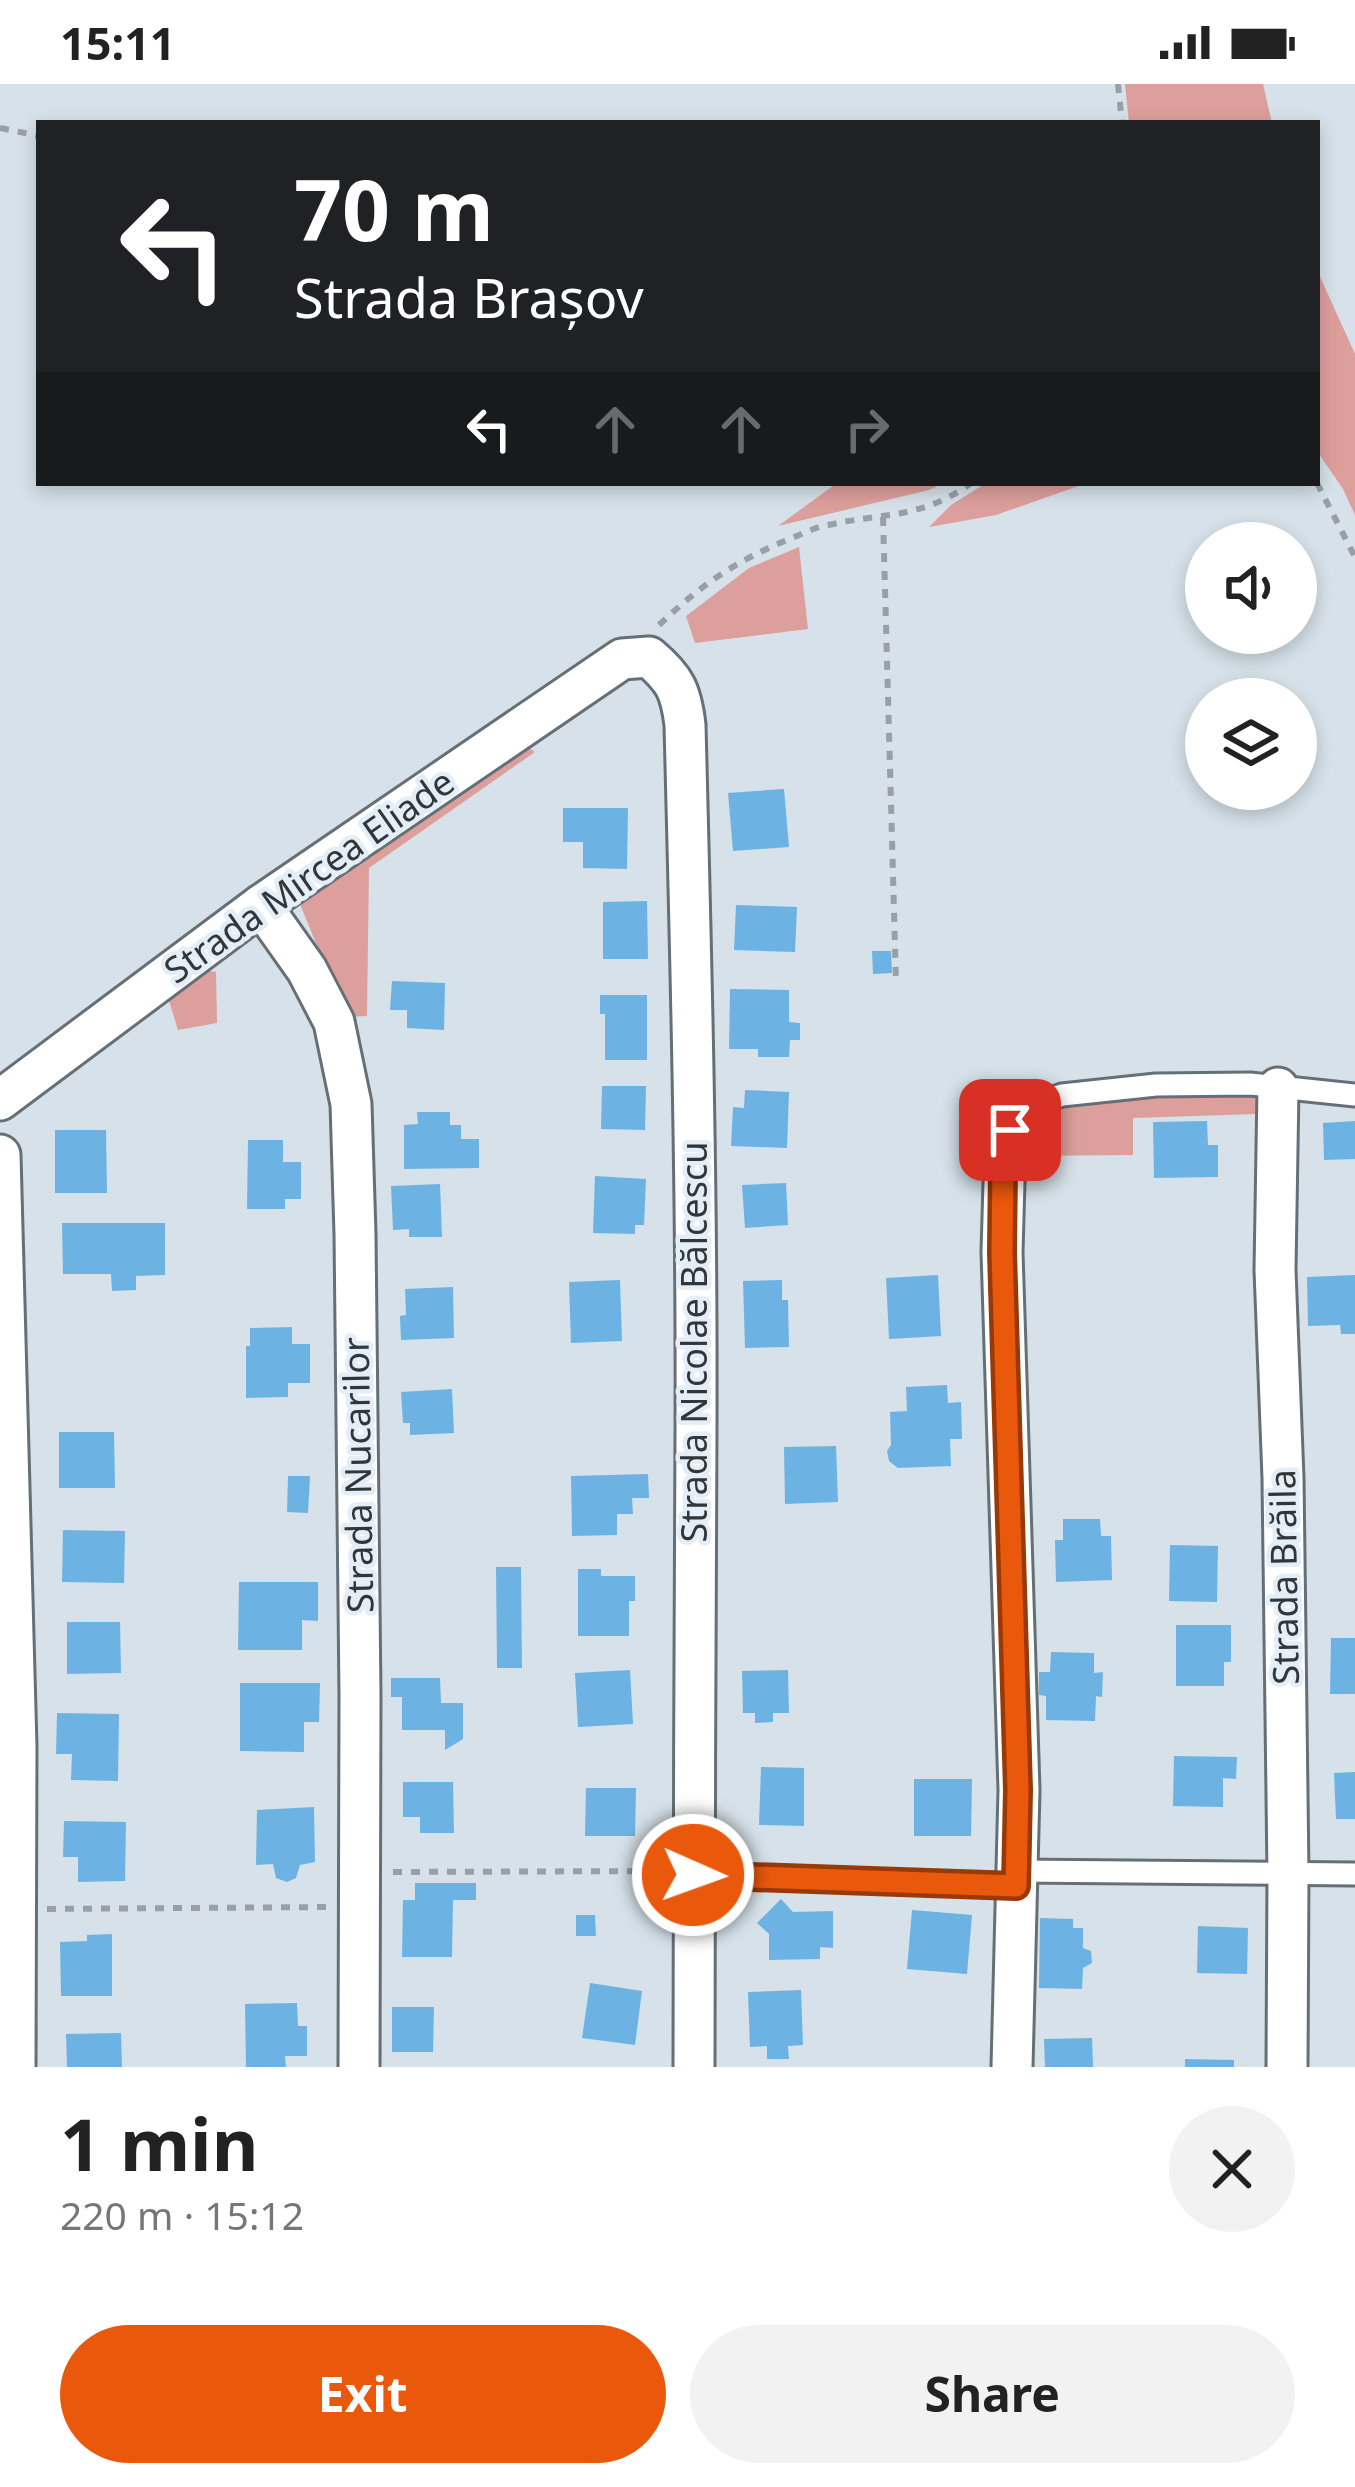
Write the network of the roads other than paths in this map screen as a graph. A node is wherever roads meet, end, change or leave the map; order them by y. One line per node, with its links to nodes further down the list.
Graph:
1 (622, 659): 2 (street, Strada Mircea Eliade); 10 (street, Strada Nicolae Bălcescu)
2 (261, 905): 5 (street, Strada Mircea Eliade); 14 (street, Strada Nucarilor)
3 (1278, 1088): 4 (lane); 6 (lane); 8 (street, Strada Brăila)
4 (1355, 1095)
5 (0, 1100)
6 (1020, 1116): 11 (street)
7 (0, 1155): 12 (street)
8 (1288, 1874): 9 (lane); 11 (lane); 17 (street, Strada Brăila)
9 (1355, 1874)
10 (693, 1875): 11 (lane); 15 (street, Strada Nicolae Bălcescu)
11 (1016, 1878): 16 (street)
12 (7, 1913): 13 (street)
13 (15, 2067)
14 (359, 2067)
15 (694, 2067)
16 (1012, 2067)
17 (1287, 2067)

